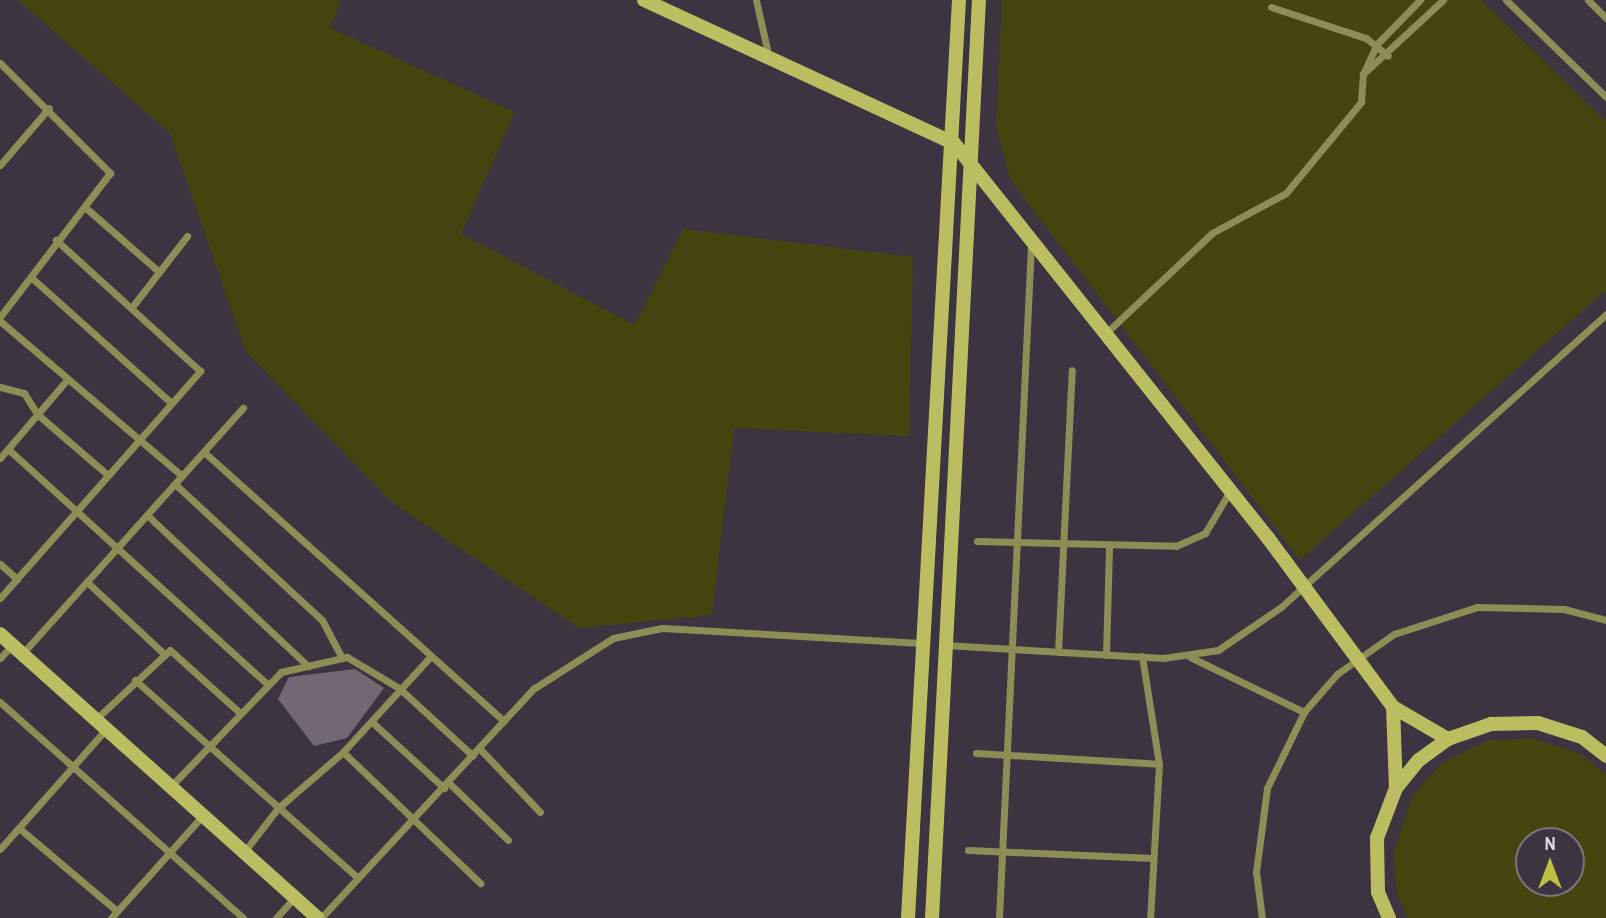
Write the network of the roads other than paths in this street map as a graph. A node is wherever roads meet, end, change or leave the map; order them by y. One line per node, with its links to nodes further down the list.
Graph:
1 (643, 0): 13 (main road)
2 (756, 0): 13 (street)
3 (959, 0): 18 (main road)
4 (979, 0): 20 (main road)
5 (1420, 0): 11 (street)
6 (1443, 0): 12 (street)
7 (1506, 0): 16 (street)
8 (1588, 0): 10 (street)
9 (1271, 7): 11 (street)
10 (1606, 18)
11 (1377, 44): 12 (street); 15 (street)
12 (1388, 56): 15 (street)
13 (770, 62): 18 (main road)
14 (0, 63): 17 (street)
15 (1363, 74): 30 (street)
16 (1606, 97)
17 (48, 108): 19 (street); 21 (street)
18 (954, 143): 20 (main road); 59 (main road)
19 (0, 165)
20 (972, 166): 24 (main road); 60 (main road)
21 (86, 208): 23 (street); 25 (street)
22 (187, 236): 25 (street)
23 (56, 240): 26 (street); 27 (street)
24 (1031, 240): 30 (main road); 48 (street)
25 (158, 271): 27 (street)
26 (33, 279): 29 (street); 34 (street)
27 (132, 307): 34 (street)
28 (1606, 314): 55 (street)
29 (0, 319): 32 (street)
30 (1105, 333): 44 (main road)
31 (1072, 370): 49 (street)
32 (66, 381): 36 (street); 37 (street)
33 (0, 387): 36 (street)
34 (172, 403): 37 (street)
35 (243, 408): 39 (street)
36 (37, 414): 38 (street); 41 (street)
37 (139, 439): 41 (street); 42 (street)
38 (8, 449): 40 (street); 45 (street)
39 (204, 452): 42 (street); 67 (street)
40 (0, 458)
41 (108, 475): 45 (street)
42 (182, 476): 43 (street)
43 (175, 484): 46 (street); 70 (street)
44 (1230, 490): 50 (street); 55 (main road)
45 (76, 512): 51 (street); 53 (street)
46 (147, 515): 51 (street); 72 (street)
47 (977, 541): 48 (street)
48 (1019, 544): 49 (street); 62 (street)
49 (1061, 545): 50 (street); 64 (street)
50 (1109, 547): 65 (street)
51 (116, 550): 54 (street); 74 (street)
52 (0, 564): 53 (street)
53 (17, 579): 56 (street)
54 (86, 582): 61 (street); 63 (street)
55 (1303, 586): 68 (street); 71 (main road)
56 (0, 598)
57 (1606, 620): 71 (street)
58 (0, 635): 61 (main road)
59 (921, 643): 80 (street); 96 (main road)
60 (944, 645): 62 (street); 97 (main road)
61 (17, 650): 69 (street); 82 (main road)
62 (1010, 650): 64 (street); 88 (street)
63 (162, 652): 73 (street); 79 (street)
64 (1058, 652): 65 (street)
65 (1106, 655): 66 (street)
66 (1142, 656): 68 (street); 91 (street)
67 (430, 657): 75 (street); 80 (street)
68 (1190, 657): 78 (street)
69 (0, 658)
70 (342, 658): 72 (street); 75 (street)
71 (1357, 658): 77 (main road); 78 (street)
72 (308, 666): 74 (street)
73 (135, 680): 82 (street); 84 (street)
74 (268, 685): 79 (street)
75 (399, 688): 81 (street); 90 (street)
76 (0, 702): 92 (street)
77 (1393, 707): 83 (main road); 95 (main road)
78 (1304, 712): 122 (street)
79 (240, 713): 84 (street)
80 (504, 721): 85 (street)
81 (372, 723): 86 (street); 93 (street)
82 (101, 725): 92 (street); 94 (main road)
83 (1448, 739): 89 (main road); 95 (main road)
84 (208, 745): 94 (street); 98 (street)
85 (480, 748): 90 (street); 99 (street)
86 (343, 752): 98 (street); 101 (street)
87 (976, 753): 88 (street)
88 (1006, 755): 91 (street); 106 (street)
89 (1606, 755)
90 (473, 756): 93 (street)
91 (1159, 764): 109 (street)
92 (73, 767): 102 (street); 107 (street)
93 (447, 785): 101 (street); 103 (street)
94 (171, 787): 100 (main road)
95 (1396, 788): 123 (main road)
96 (916, 789): 97 (main road); 118 (main road)
97 (938, 789): 119 (main road)
98 (278, 808): 108 (street); 110 (street)
99 (540, 812)
100 (202, 815): 107 (street); 108 (main road)
101 (414, 821): 110 (street); 111 (street)
102 (19, 828): 104 (street); 113 (street)
103 (508, 840)
104 (0, 849)
105 (968, 850): 106 (street)
106 (1003, 851): 109 (street); 120 (street)
107 (169, 852): 113 (street); 115 (street)
108 (244, 852): 112 (main road)
109 (1153, 858): 121 (street)
110 (357, 877): 117 (street)
111 (480, 883)
112 (295, 897): 116 (street); 117 (main road)
113 (117, 911): 114 (street)
114 (111, 918)
115 (243, 918)
116 (276, 918)
117 (319, 918)
118 (908, 918)
119 (932, 918)
120 (999, 918)
121 (1150, 918)
122 (1262, 918)
123 (1389, 918)

